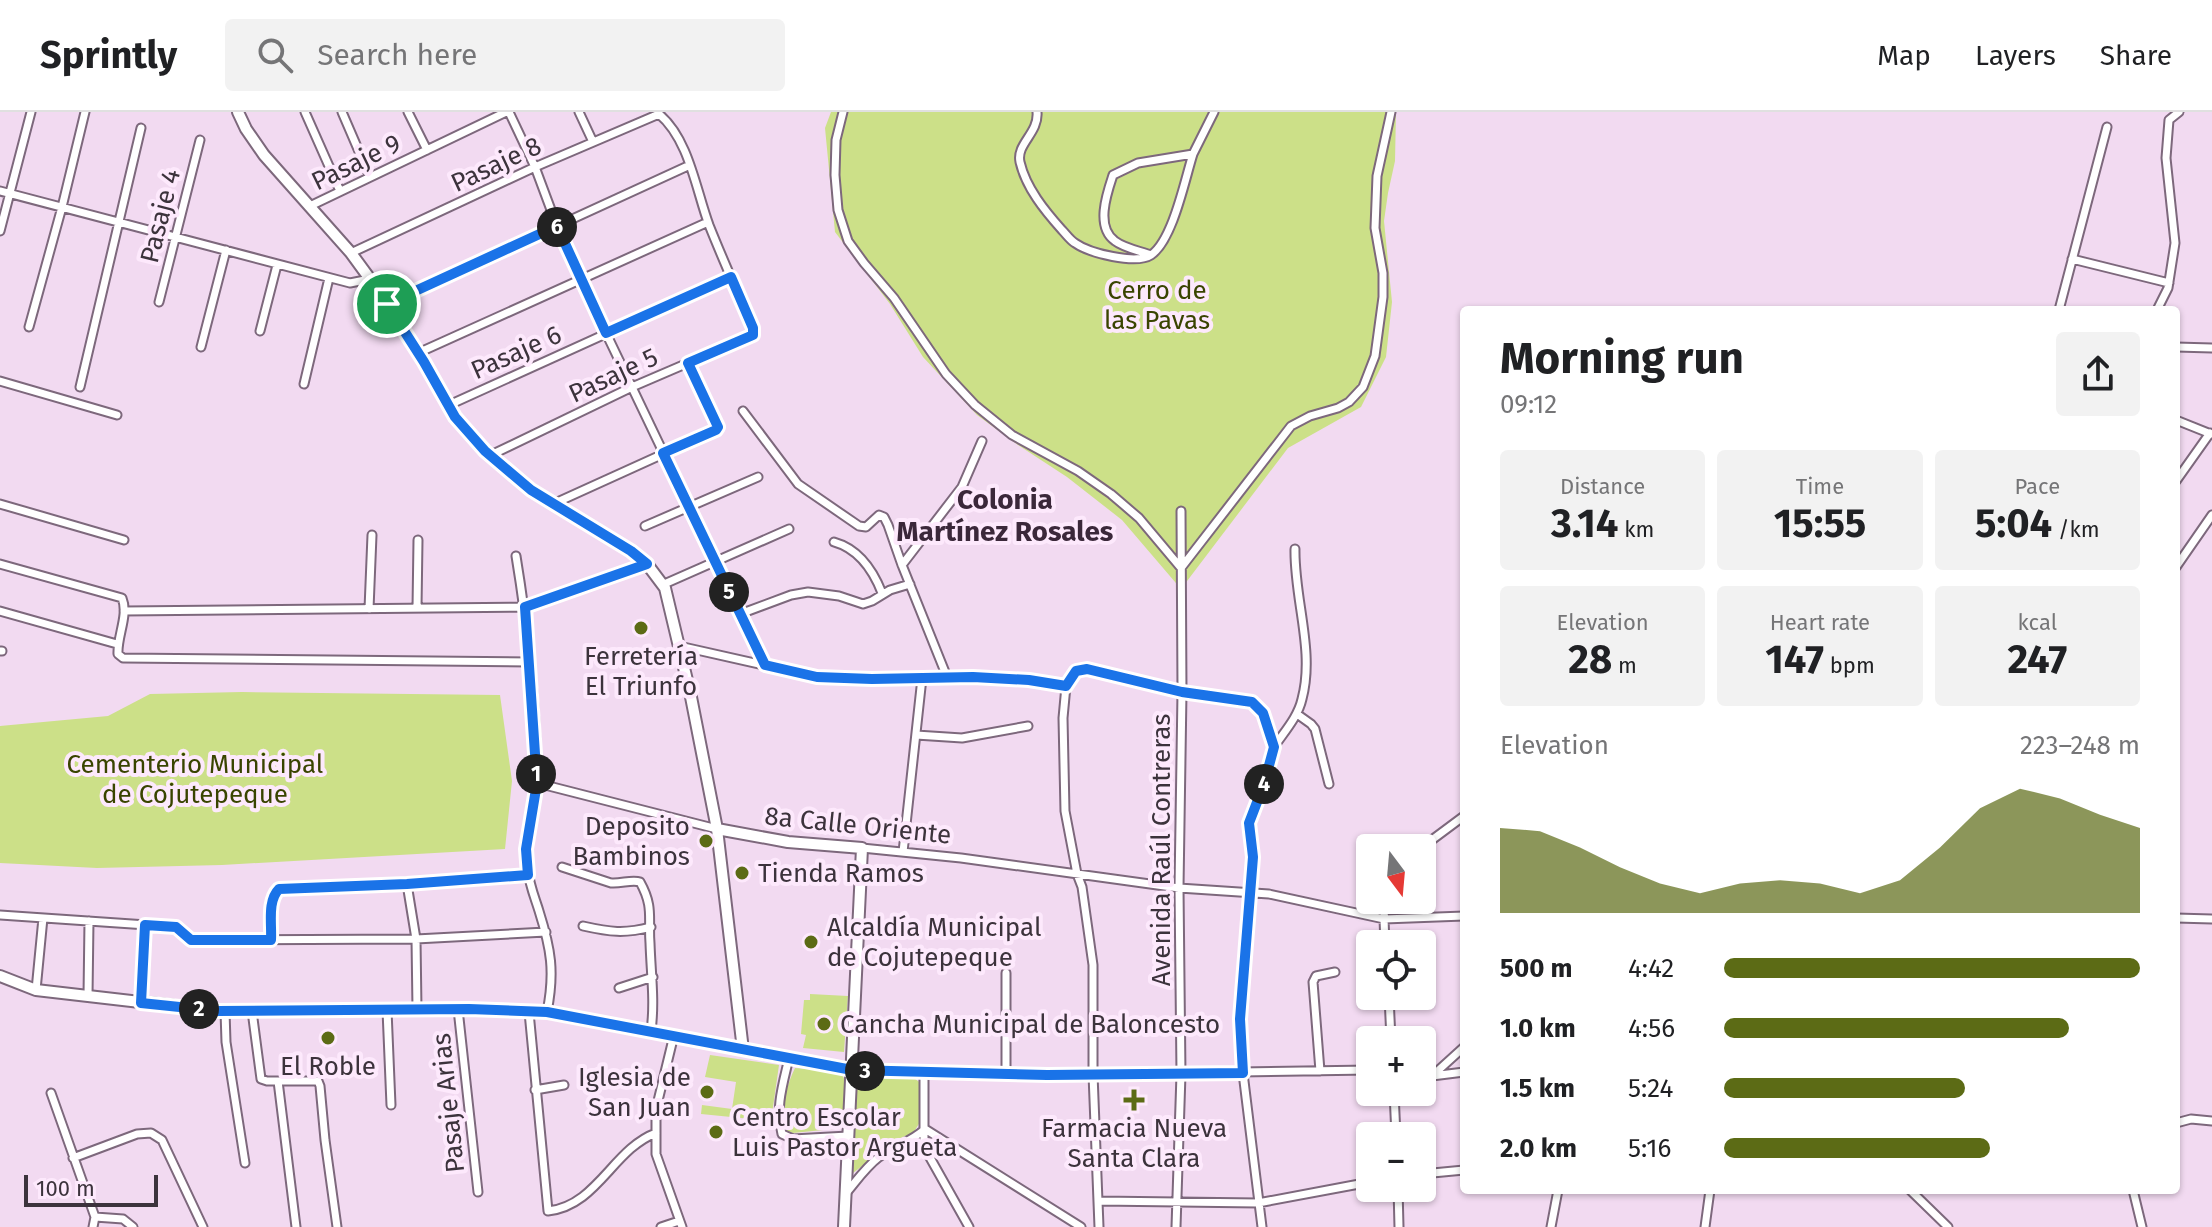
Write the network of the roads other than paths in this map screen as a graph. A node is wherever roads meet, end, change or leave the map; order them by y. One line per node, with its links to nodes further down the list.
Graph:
1 (31, 112): 25 (street)
2 (85, 112): 27 (street)
3 (238, 112): 26 (street)
4 (305, 112): 24 (street)
5 (342, 112): 22 (street)
6 (408, 112): 18 (street)
7 (508, 112): 18 (street, Pasaje 9); 21 (street)
8 (579, 112): 17 (street)
9 (843, 112): 87 (street)
10 (1037, 112): 35 (street)
11 (1214, 112): 19 (street)
12 (1391, 112): 87 (street)
13 (2179, 112): 42 (street)
14 (2107, 127): 36 (street)
15 (141, 128): 28 (street)
16 (200, 140): 32 (street, Pasaje 4)
17 (593, 142): 20 (street, Pasaje 8); 21 (street, Pasaje 8)
18 (427, 150): 22 (street, Pasaje 9)
19 (1193, 154): 35 (street); 35 (street)
20 (690, 165): 29 (street); 30 (street)
21 (535, 167): 30 (street); 34 (street, Pasaje 8)
22 (370, 177): 24 (street, Pasaje 9)
23 (0, 191): 25 (street)
24 (340, 191): 26 (street, Pasaje 9)
25 (11, 194): 27 (street); 31 (street)
26 (310, 206): 34 (street)
27 (62, 207): 28 (street); 47 (street)
28 (118, 222): 32 (street); 57 (street)
29 (708, 222): 38 (street); 41 (street)
30 (557, 226): 41 (street); 44 (street)
31 (0, 231)
32 (175, 237): 33 (street); 43 (street, Pasaje 4)
33 (226, 250): 37 (street); 50 (street)
34 (351, 253): 40 (street)
35 (1151, 255)
36 (2072, 259): 42 (street); 45 (street)
37 (277, 265): 39 (street); 48 (street)
38 (731, 277): 49 (street, Pasaje 6); 54 (street, Pasaje 5)
39 (329, 278): 40 (street); 56 (street)
40 (370, 279): 44 (street)
41 (581, 280): 49 (street); 53 (street)
42 (2169, 283): 46 (street)
43 (159, 302)
44 (387, 304): 53 (street)
45 (2060, 306)
46 (2159, 306)
47 (29, 327)
48 (260, 331)
49 (606, 333): 58 (street); 59 (street, Pasaje 6)
50 (201, 347)
51 (2180, 347): 52 (street)
52 (2212, 348)
53 (418, 353): 59 (street)
54 (688, 363): 58 (street, Pasaje 5); 65 (street)
55 (0, 381): 61 (street)
56 (304, 384)
57 (80, 387)
58 (632, 387): 65 (street); 66 (street, Pasaje 5)
59 (449, 405): 66 (street)
60 (743, 411): 86 (street)
61 (117, 415)
62 (2180, 422): 63 (street)
63 (2211, 434): 67 (street)
64 (982, 441): 86 (street)
65 (663, 453): 70 (street); 71 (street)
66 (491, 455): 70 (street)
67 (2180, 476)
68 (758, 477): 71 (street)
69 (0, 504): 77 (street)
70 (553, 504): 85 (street)
71 (689, 506): 74 (street); 82 (street)
72 (1181, 511): 87 (street, Avenida Raúl Contreras)
73 (2212, 515): 83 (street)
74 (645, 526)
75 (789, 529): 82 (street)
76 (372, 535): 93 (street)
77 (124, 540)
78 (418, 540): 92 (street)
79 (834, 542): 90 (street)
80 (1295, 549): 105 (street)
81 (516, 556): 91 (street)
82 (714, 560): 89 (street); 96 (street)
83 (2180, 561)
84 (0, 564): 95 (street)
85 (647, 564): 89 (street); 91 (street)
86 (902, 565): 88 (street)
87 (1181, 568): 104 (street, Avenida Raúl Contreras)
88 (910, 584): 90 (street); 101 (street)
89 (662, 585): 98 (street)
90 (882, 593): 96 (street)
91 (525, 607): 92 (street); 99 (street)
92 (417, 608): 93 (street)
93 (369, 609): 95 (street)
94 (0, 611): 97 (street)
95 (124, 611): 97 (street)
96 (740, 614): 100 (street)
97 (117, 644): 99 (street)
98 (679, 646): 100 (street); 112 (street)
99 (530, 662): 109 (street)
100 (765, 665): 102 (street)
101 (947, 677): 102 (street); 103 (street)
102 (922, 678): 107 (street)
103 (1066, 686): 104 (street); 117 (street)
104 (1182, 692): 108 (street); 120 (street, Avenida Raúl Contreras)
105 (1297, 714): 108 (street); 110 (street)
106 (1028, 726): 107 (street)
107 (916, 735): 115 (street)
108 (1274, 747): 121 (street)
109 (537, 783): 112 (street, 8a Calle Oriente); 118 (street)
110 (1329, 784)
111 (1460, 819): 113 (street)
112 (717, 829): 114 (street, 8a Calle Oriente); 154 (street)
113 (1436, 837)
114 (862, 848): 115 (street, 8a Calle Oriente); 157 (street)
115 (903, 852): 117 (street, 8a Calle Oriente)
116 (562, 867): 132 (street)
117 (1077, 874): 120 (street, 8a Calle Oriente); 165 (street)
118 (528, 875): 119 (street); 134 (street)
119 (409, 884): 135 (street); 136 (street)
120 (1179, 888): 121 (street, 8a Calle Oriente); 166 (street, Avenida Raúl Contreras)
121 (1250, 893): 127 (street, 8a Calle Oriente); 163 (street)
122 (1384, 914): 127 (street)
123 (0, 915): 125 (street)
124 (1460, 916): 127 (street, 8a Calle Oriente)
125 (43, 918): 129 (street); 142 (street)
126 (2180, 918): 128 (street)
127 (1384, 919): 133 (street)
128 (2212, 919)
129 (89, 921): 130 (street); 143 (street)
130 (145, 925): 136 (street); 144 (street)
131 (583, 926): 132 (street)
132 (651, 927): 140 (street)
133 (1384, 930)
134 (546, 932): 135 (street); 151 (street)
135 (416, 939): 136 (street); 145 (street)
136 (271, 940)
137 (1335, 972): 159 (street)
138 (1006, 973): 164 (street)
139 (0, 976): 142 (street)
140 (653, 977): 141 (street); 152 (street)
141 (619, 988)
142 (36, 990): 143 (street)
143 (88, 996): 144 (street)
144 (141, 1003): 148 (street)
145 (417, 1009): 146 (street); 147 (street)
146 (458, 1009): 150 (street); 183 (street, Pasaje Arias)
147 (387, 1010): 149 (street); 172 (street)
148 (225, 1011): 149 (street); 179 (street)
149 (252, 1011): 168 (street)
150 (529, 1012): 151 (street); 170 (street)
151 (547, 1012): 152 (street)
152 (651, 1031): 153 (street)
153 (674, 1035): 154 (street); 176 (street)
154 (743, 1050): 156 (street)
155 (1460, 1051): 160 (street)
156 (789, 1058): 157 (street); 177 (street)
157 (852, 1070): 162 (street); 177 (street)
158 (1356, 1070): 159 (street)
159 (1320, 1071): 163 (street)
160 (1436, 1072)
161 (1460, 1072): 167 (street)
162 (924, 1073): 164 (street); 175 (street)
163 (1243, 1073): 166 (street); 192 (street)
164 (1006, 1074): 165 (street)
165 (1093, 1074): 166 (street); 189 (street)
166 (1181, 1074): 190 (street, Avenida Raúl Contreras)
167 (1436, 1076)
168 (278, 1081): 198 (street); 199 (street)
169 (564, 1085): 170 (street)
170 (535, 1090): 176 (street)
171 (51, 1093): 178 (street)
172 (391, 1105)
173 (2212, 1121): 174 (street)
174 (2180, 1122)
175 (925, 1129): 184 (street); 202 (street); 203 (street)
176 (656, 1133): 194 (street)
177 (848, 1136): 184 (street)
178 (73, 1158): 193 (street); 197 (street)
179 (245, 1163)
180 (1460, 1170): 181 (street)
181 (1436, 1173)
182 (1356, 1185): 192 (street)
183 (478, 1192)
184 (847, 1193): 201 (street)
185 (1557, 1194): 208 (street)
186 (1709, 1194): 209 (street)
187 (1914, 1194): 210 (street)
188 (2134, 1194): 211 (street)
189 (1099, 1201): 190 (street); 204 (street)
190 (1176, 1202): 192 (street); 205 (street, Avenida Raúl Contreras)
191 (1398, 1202): 207 (street)
192 (1258, 1203): 206 (street)
193 (95, 1217): 195 (street); 196 (street)
194 (681, 1224): 200 (street)
195 (93, 1227)
196 (133, 1227)
197 (203, 1227)
198 (296, 1227)
199 (337, 1227)
200 (661, 1227)
201 (844, 1227)
202 (969, 1227)
203 (1081, 1227)
204 (1099, 1227)
205 (1176, 1227)
206 (1262, 1227)
207 (1399, 1227)
208 (1551, 1227)
209 (1705, 1227)
210 (1948, 1227)
211 (2142, 1227)

